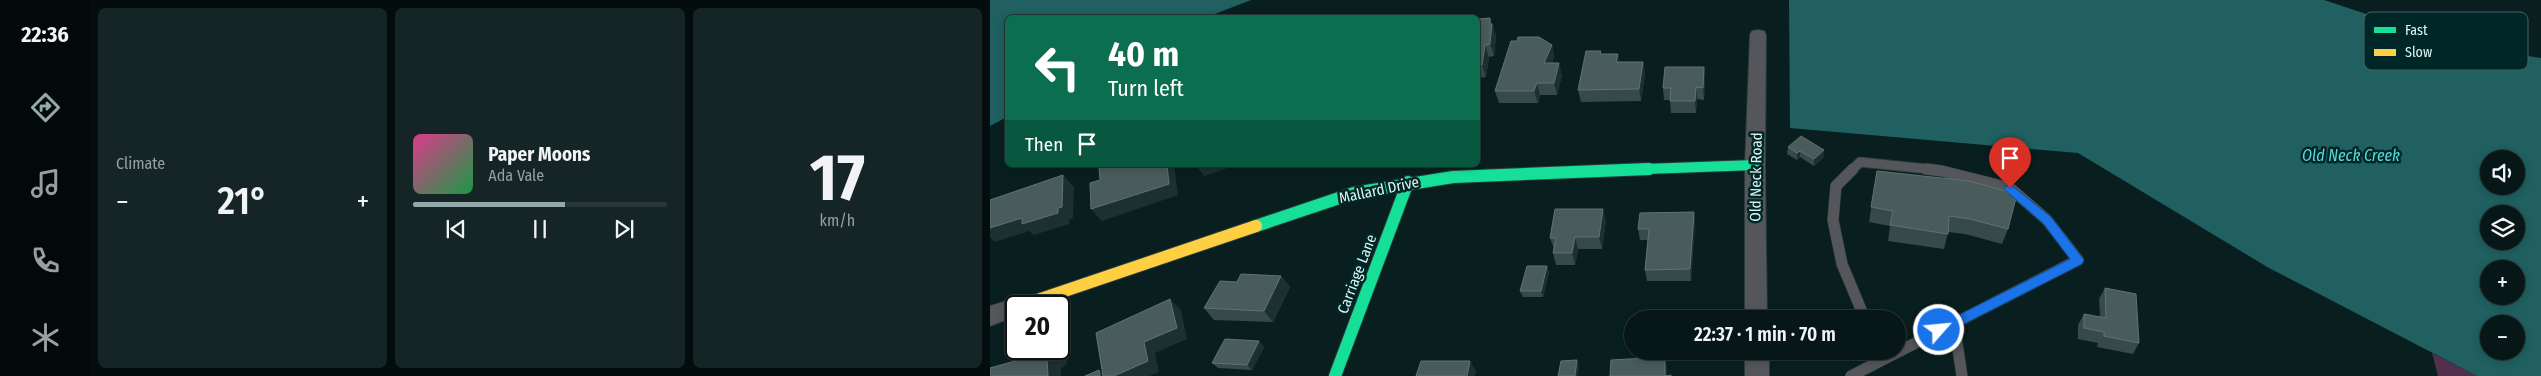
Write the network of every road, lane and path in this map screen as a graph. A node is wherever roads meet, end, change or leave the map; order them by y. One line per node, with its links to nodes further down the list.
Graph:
1 (1758, 35): 2 (street, Old Neck Road)
2 (1754, 164): 3 (street, Mallard Drive); 5 (street, Old Neck Road)
3 (1408, 182): 4 (street, Mallard Drive); 13 (street, Carriage Lane)
4 (1053, 295)
5 (1756, 310)
6 (1861, 310): 9 (lane)
7 (1005, 311): 8 (street, Mallard Drive)
8 (990, 316)
9 (1954, 323): 10 (lane); 16 (lane)
10 (1906, 344)
11 (1757, 360): 14 (street)
12 (1874, 360): 15 (lane)
13 (1335, 376)
14 (1757, 376)
15 (1851, 376)
16 (1962, 376)

